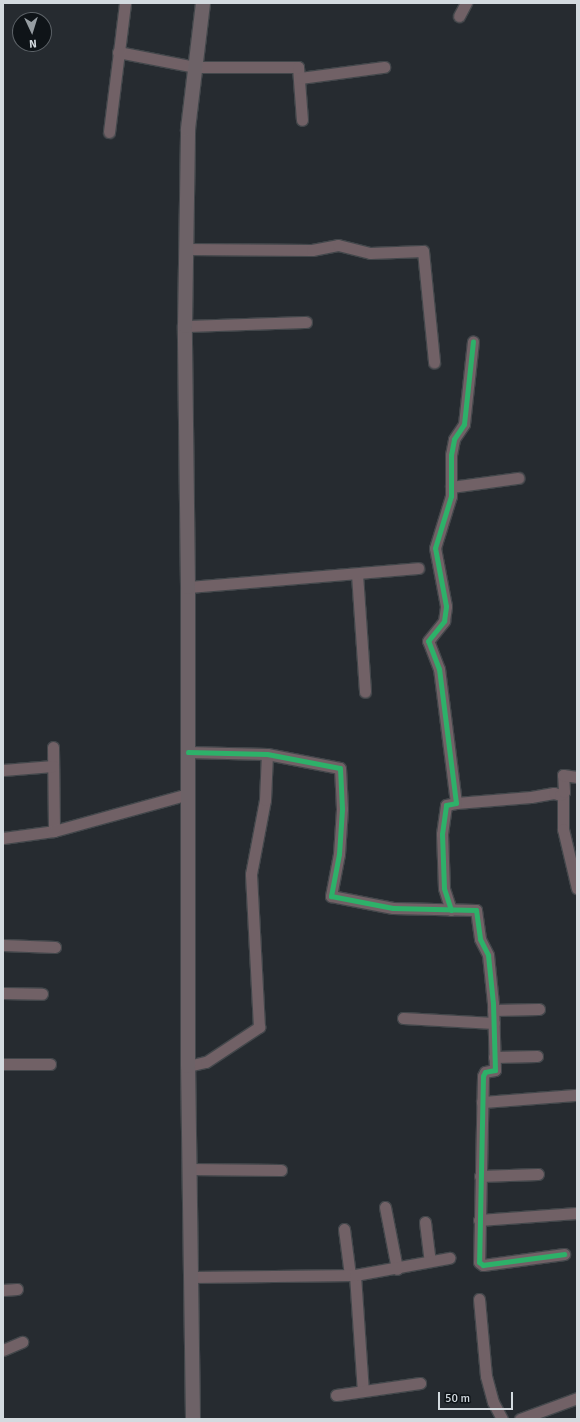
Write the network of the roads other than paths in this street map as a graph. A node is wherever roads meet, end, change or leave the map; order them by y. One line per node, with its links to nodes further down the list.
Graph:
1 (125, 3): 5 (street)
2 (203, 3): 6 (main road)
3 (466, 3): 4 (street)
4 (459, 16)
5 (118, 52): 6 (street); 10 (street)
6 (195, 67): 8 (street); 11 (main road)
7 (384, 67): 8 (street)
8 (300, 78): 9 (street)
9 (302, 120)
10 (109, 132)
11 (186, 249): 13 (main road); 15 (street)
12 (306, 322): 13 (street)
13 (185, 326): 20 (main road)
14 (473, 341): 17 (street)
15 (434, 362)
16 (518, 478): 17 (street)
17 (451, 487): 30 (street)
18 (418, 568): 19 (street)
19 (357, 574): 20 (street); 21 (street)
20 (188, 587): 23 (main road)
21 (365, 692)
22 (53, 747): 25 (street)
23 (188, 752): 24 (street); 28 (main road)
24 (267, 754): 34 (street); 47 (street)
25 (53, 766): 26 (street); 31 (street)
26 (3, 770)
27 (577, 777): 29 (street)
28 (188, 794): 31 (street); 47 (main road)
29 (563, 794): 30 (street); 33 (street)
30 (456, 803): 34 (street)
31 (54, 831): 32 (street)
32 (3, 838)
33 (577, 888)
34 (451, 910): 40 (street)
35 (3, 945): 36 (street)
36 (55, 948)
37 (3, 993): 38 (street)
38 (42, 994)
39 (539, 1009): 40 (street)
40 (493, 1010): 42 (street)
41 (403, 1018): 42 (street)
42 (494, 1023): 44 (street)
43 (537, 1056): 44 (street)
44 (494, 1057): 49 (street)
45 (3, 1064): 46 (street)
46 (50, 1064)
47 (188, 1066): 50 (main road)
48 (576, 1095): 49 (street)
49 (482, 1102): 53 (street)
50 (189, 1168): 51 (street); 64 (main road)
51 (280, 1170)
52 (538, 1174): 53 (street)
53 (480, 1176): 56 (street)
54 (386, 1207): 62 (street)
55 (577, 1213): 56 (street)
56 (479, 1220): 59 (street)
57 (425, 1222): 61 (street)
58 (344, 1229): 63 (street)
59 (564, 1254)
60 (449, 1258): 61 (street)
61 (430, 1261): 62 (street)
62 (397, 1269): 63 (street)
63 (352, 1275): 64 (street); 71 (street)
64 (192, 1277): 74 (main road)
65 (17, 1289): 66 (street)
66 (3, 1290)
67 (479, 1298): 75 (street)
68 (22, 1342): 69 (street)
69 (3, 1350)
70 (420, 1383): 71 (street)
71 (363, 1391): 72 (street)
72 (336, 1395)
73 (577, 1398): 76 (street)
74 (193, 1419)
75 (502, 1419)
76 (520, 1419)

